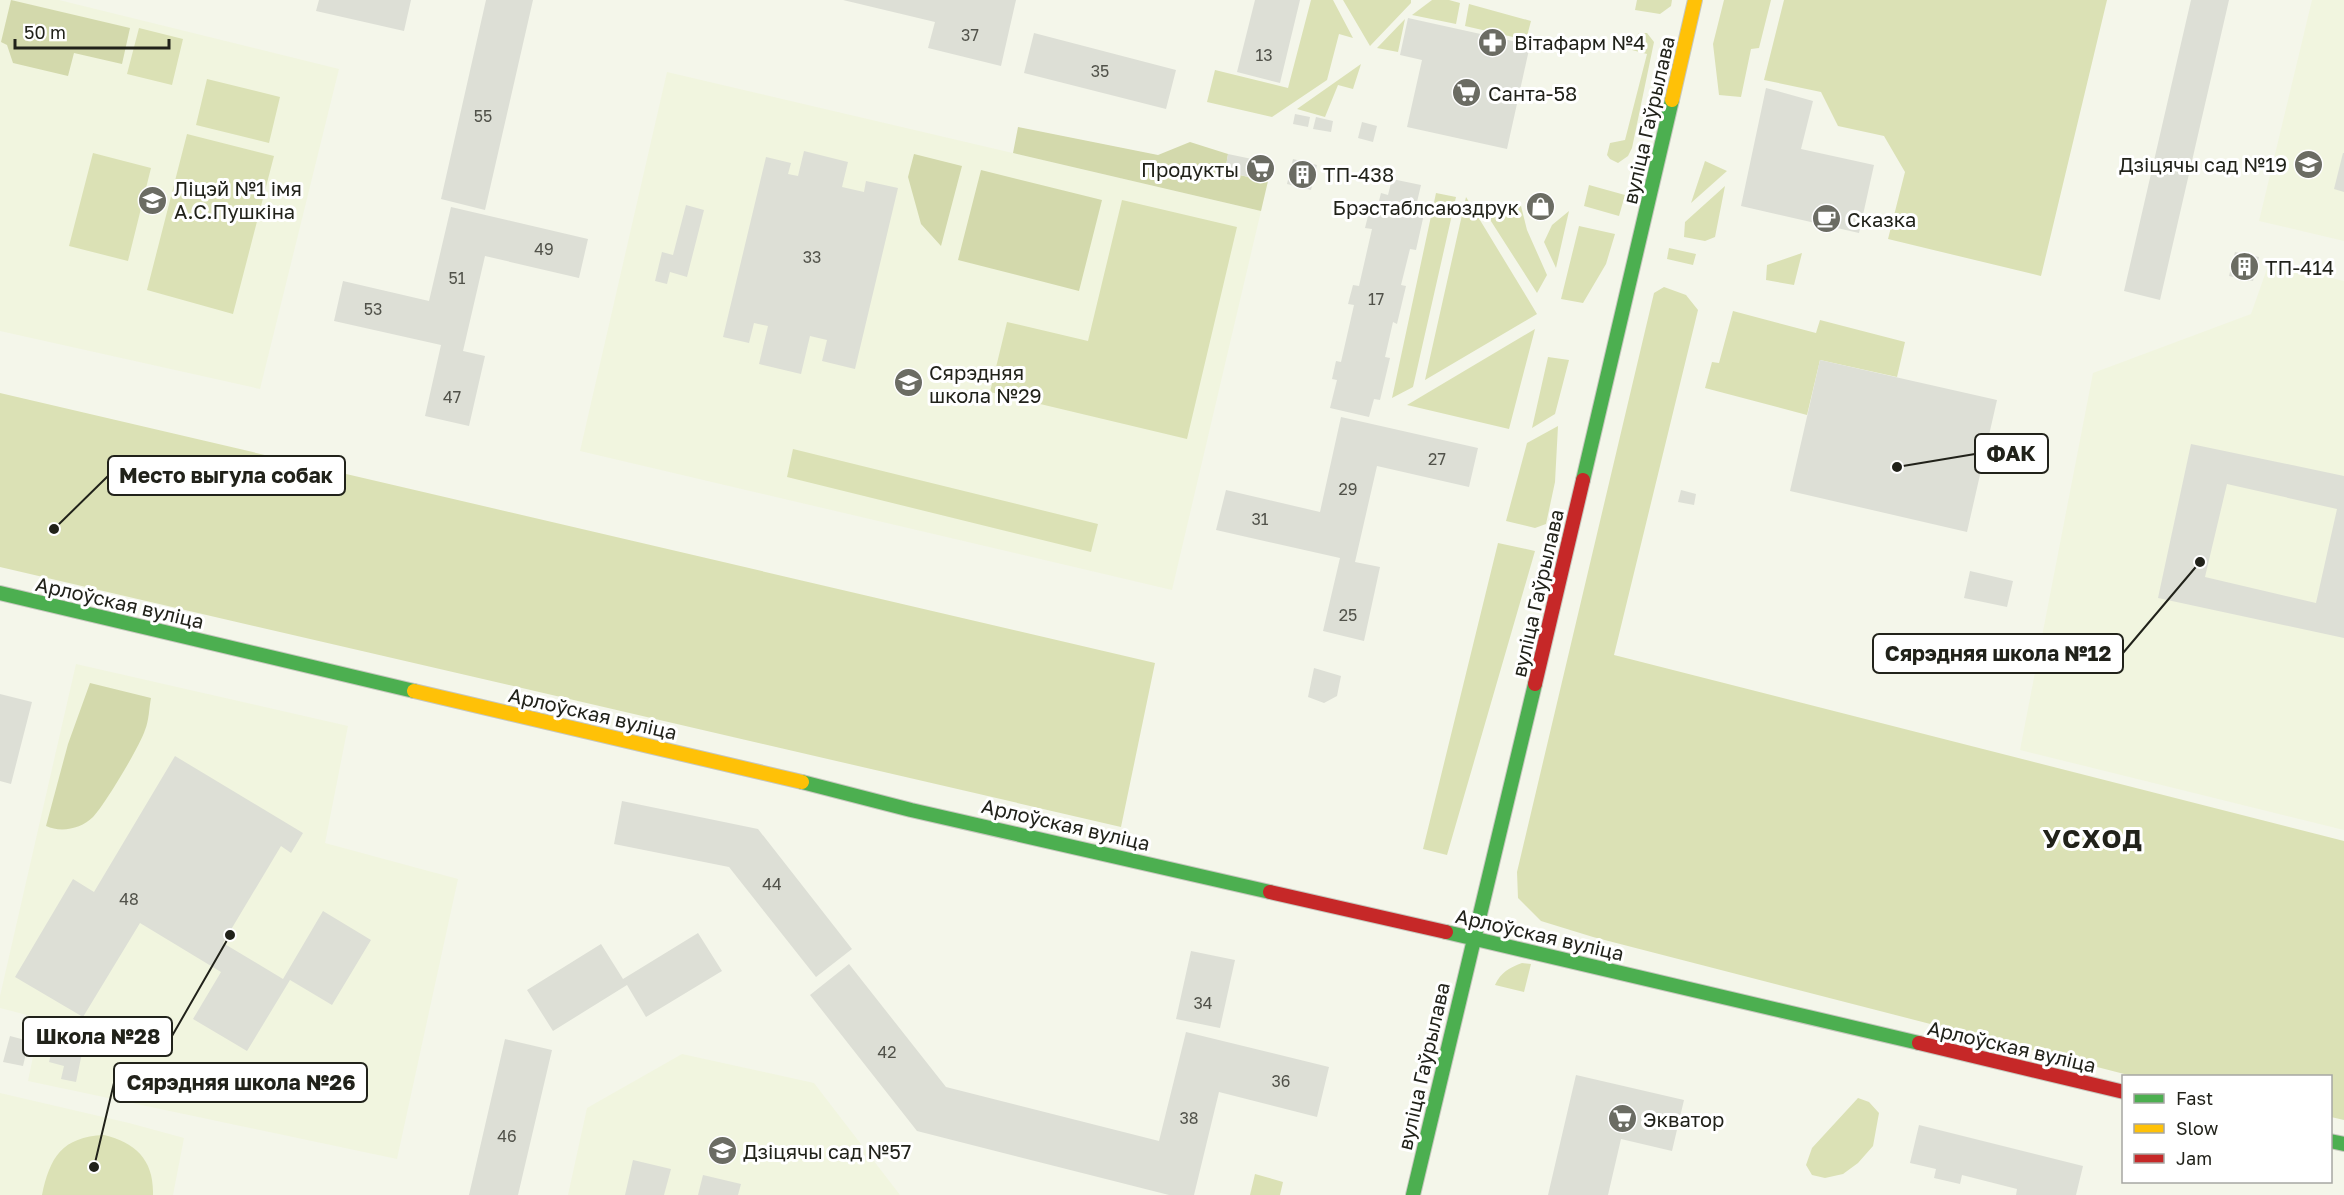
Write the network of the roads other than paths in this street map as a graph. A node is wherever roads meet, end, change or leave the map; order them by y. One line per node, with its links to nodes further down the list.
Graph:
1 (1695, 0): 3 (street, вуліца Гаўрылава)
2 (0, 593): 3 (street, Арлоўская вуліца)
3 (1474, 938): 4 (street, Арлоўская вуліца); 5 (street, вуліца Гаўрылава)
4 (2122, 1092)
5 (1413, 1195)

